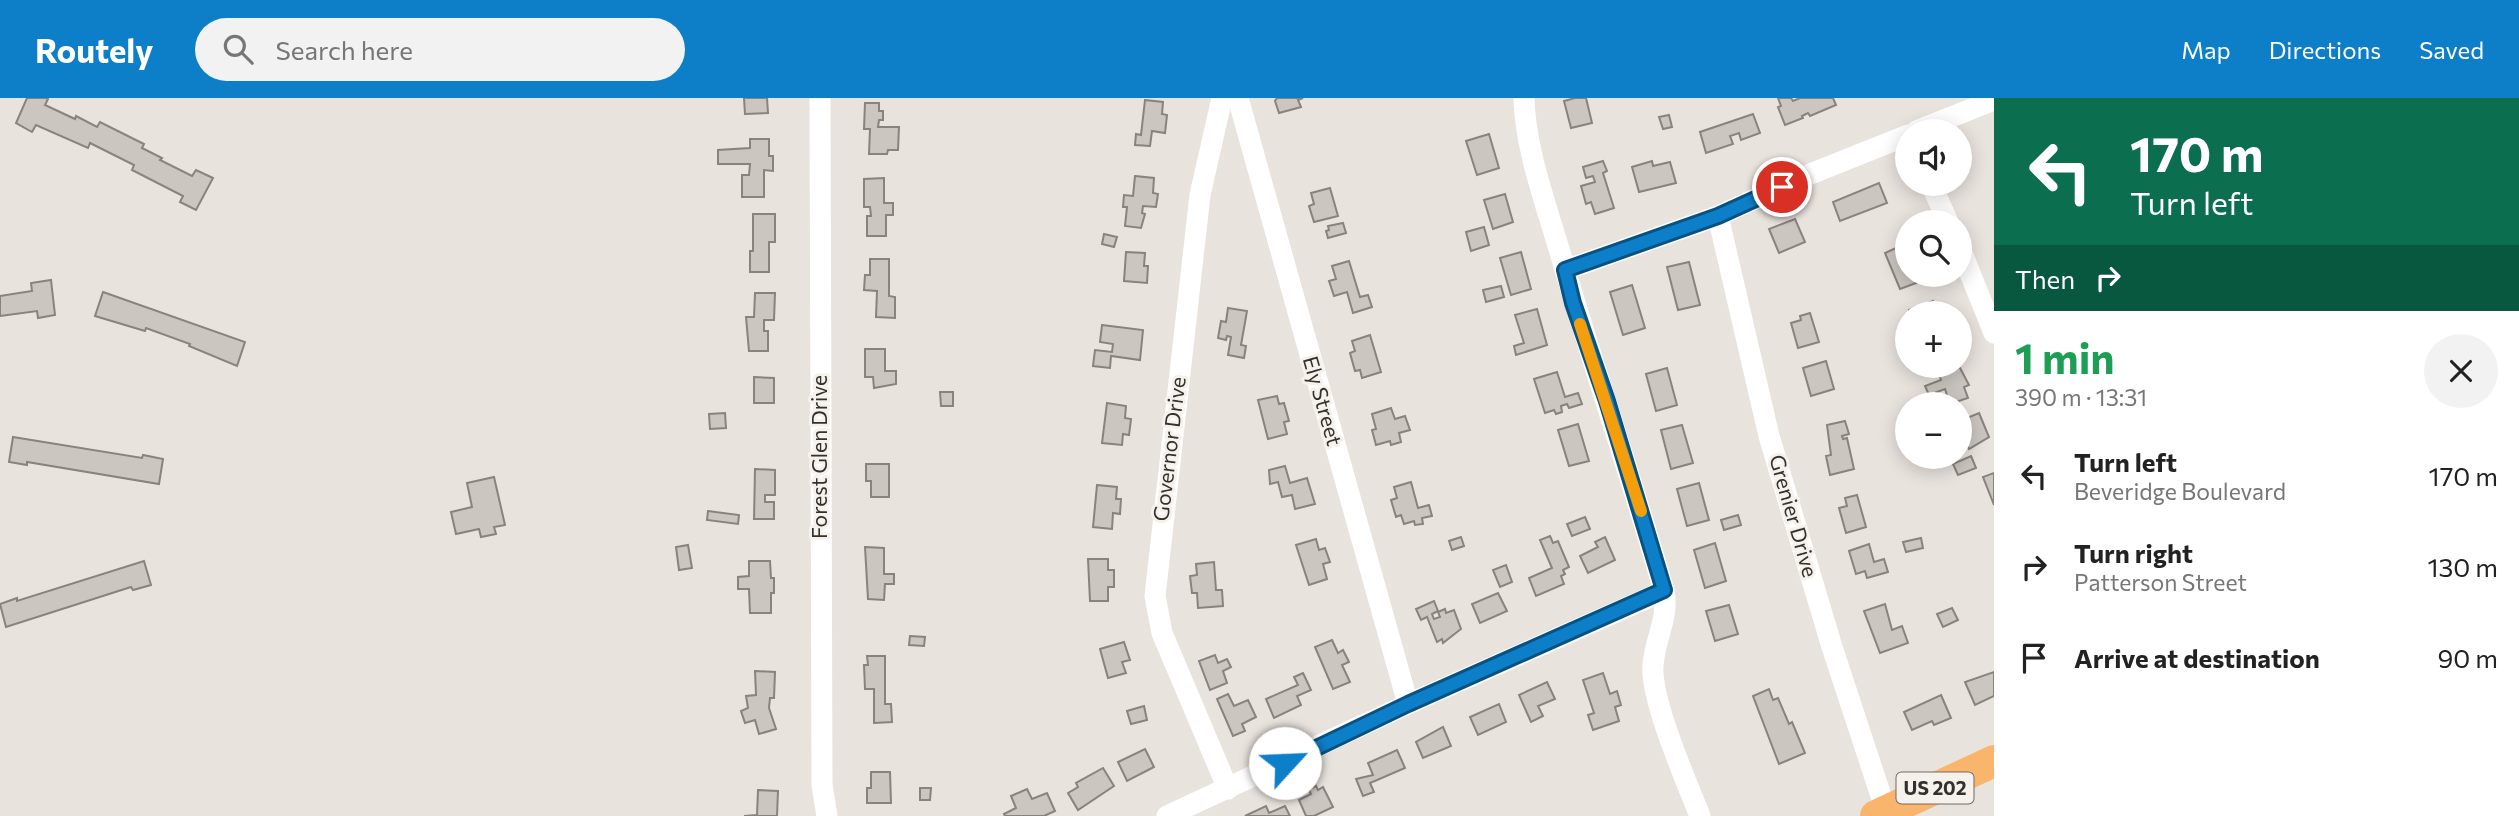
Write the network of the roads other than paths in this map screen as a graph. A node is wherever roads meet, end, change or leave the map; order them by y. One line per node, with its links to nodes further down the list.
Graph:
1 (820, 98): 17 (street, Forest Glen Drive)
2 (1222, 98): 15 (street, Governor Drive)
3 (1238, 98): 13 (street, Ely Street)
4 (1524, 98): 9 (street)
5 (1994, 100): 6 (street)
6 (1946, 119)
7 (1895, 140): 8 (street)
8 (1718, 216): 9 (street); 16 (street, Grenier Drive)
9 (1565, 270): 12 (street)
10 (1972, 278): 11 (street)
11 (1994, 333)
12 (1664, 590): 13 (street); 19 (street)
13 (1408, 704): 15 (street)
14 (1994, 761): 16 (highway, US 202)
15 (1228, 789): 18 (street)
16 (1881, 814)
17 (827, 816)
18 (1167, 816)
19 (1700, 816)

